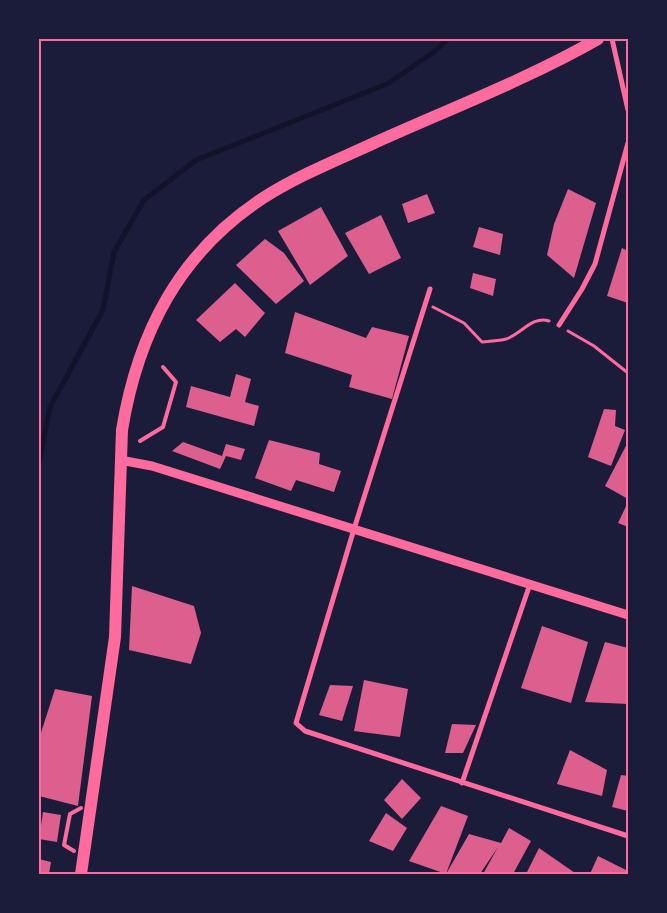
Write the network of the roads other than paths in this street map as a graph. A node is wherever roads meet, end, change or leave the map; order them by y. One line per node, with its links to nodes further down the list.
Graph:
1 (598, 39): 9 (main road)
2 (612, 39): 3 (street)
3 (628, 110)
4 (628, 143): 6 (street)
5 (430, 289): 10 (street)
6 (559, 325)
7 (163, 367): 8 (lane)
8 (140, 441)
9 (120, 460): 10 (street); 17 (main road)
10 (354, 529): 11 (street); 13 (street)
11 (530, 584): 12 (street); 13 (street)
12 (628, 615)
13 (462, 782): 15 (street)
14 (81, 808): 16 (lane)
15 (628, 836)
16 (74, 851)
17 (80, 874)

